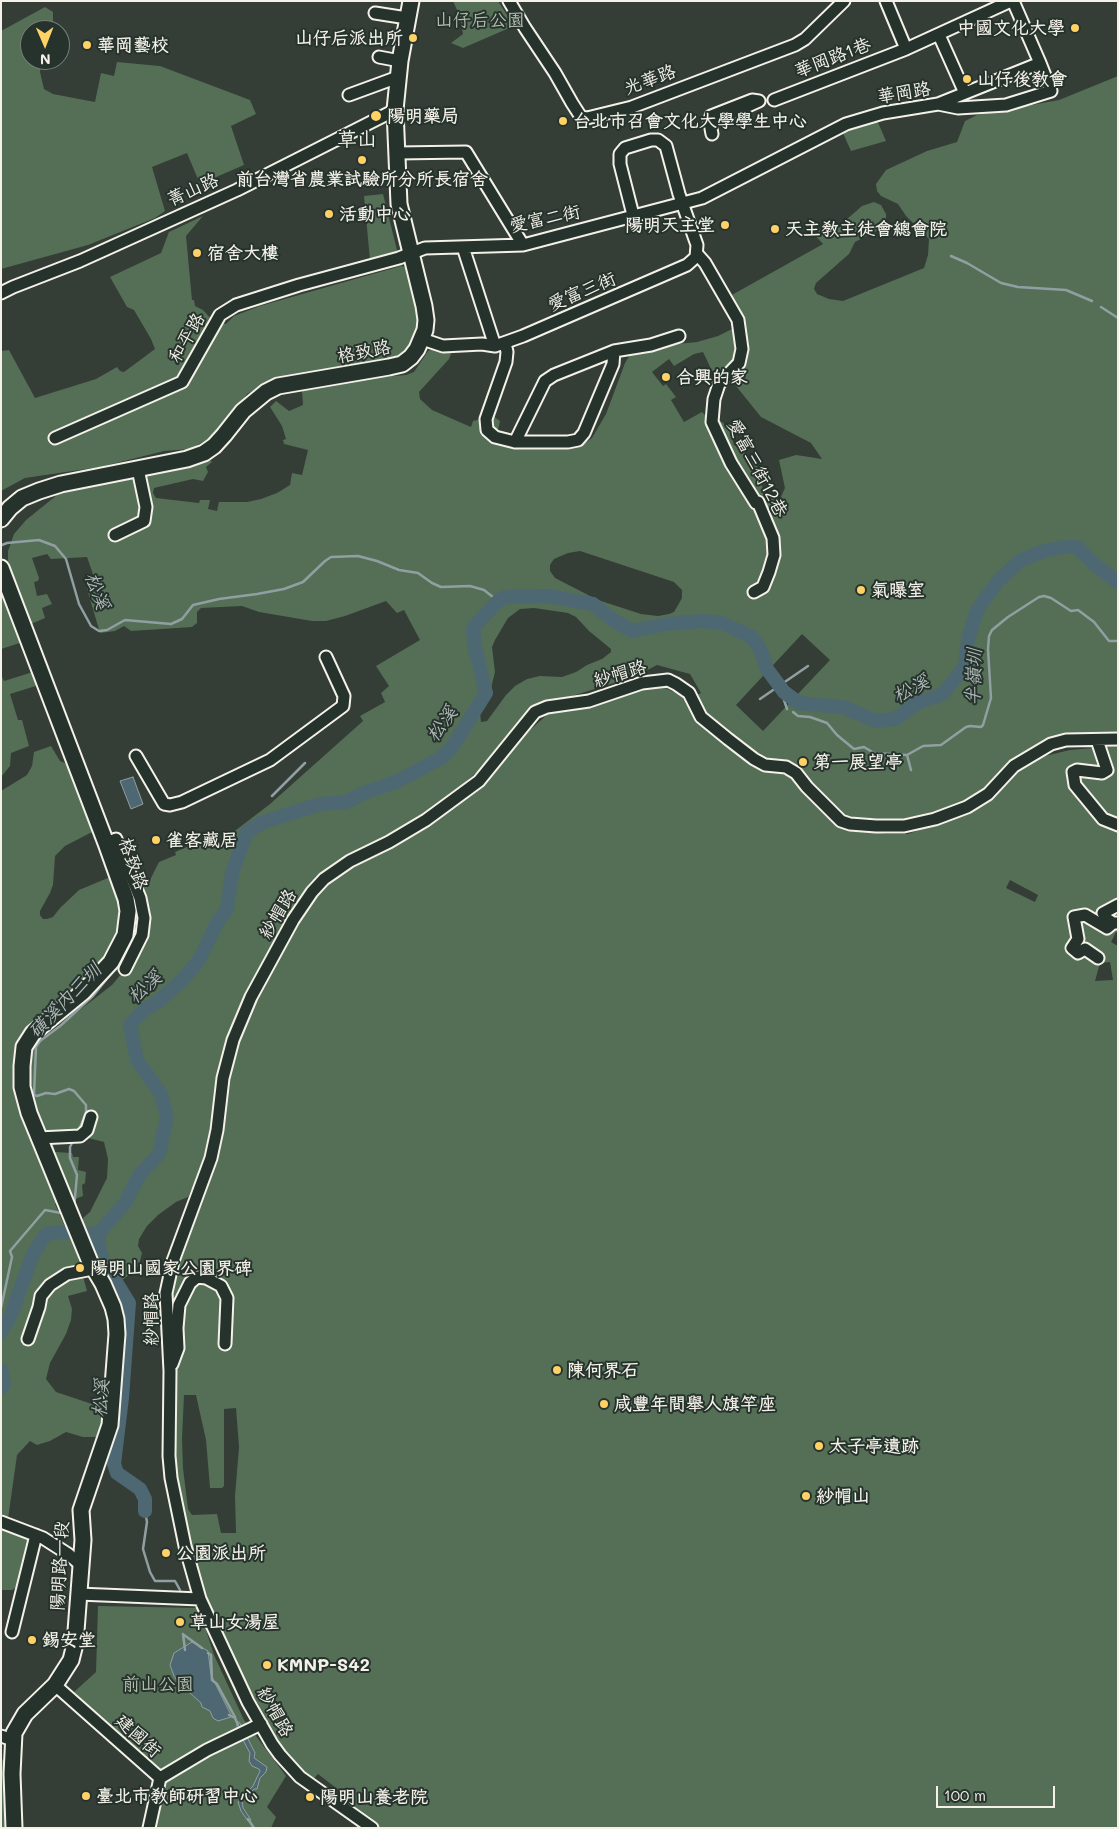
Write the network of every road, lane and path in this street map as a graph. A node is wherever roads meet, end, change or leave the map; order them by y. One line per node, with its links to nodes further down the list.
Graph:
1 (410, 1): 7 (main road, 格致路)
2 (509, 1): 3 (street, 光華路)
3 (844, 1)
4 (886, 1): 9 (street)
5 (1012, 1): 8 (street, 華岡路1巷); 12 (street, 華岡路)
6 (376, 12): 7 (street)
7 (408, 18): 11 (main road, 格致路)
8 (939, 35): 9 (street, 華岡路1巷); 14 (street)
9 (906, 49): 16 (street, 華岡路1巷)
10 (379, 57): 11 (street)
11 (400, 61): 13 (main road, 格致路)
12 (1040, 62): 14 (street); 17 (street, 華岡路)
13 (398, 77): 15 (street); 18 (main road, 格致路)
14 (965, 93): 17 (street)
15 (349, 96)
16 (774, 100)
17 (938, 104): 20 (street, 華岡路)
18 (395, 110): 19 (main road, 格致路); 26 (street, 菁山路)
19 (397, 153): 22 (street); 24 (main road, 格致路)
20 (682, 202): 21 (street, 愛富二街); 21 (street); 25 (street)
21 (633, 216): 22 (street, 愛富二街)
22 (523, 245): 23 (street, 愛富二街)
23 (463, 247): 24 (street, 愛富二街); 29 (street)
24 (412, 253): 28 (main road, 格致路); 31 (street, 和平路)
25 (697, 254): 29 (street, 愛富三街); 37 (street, 愛富三街12巷)
26 (1, 293)
27 (679, 336): 30 (street)
28 (422, 339): 29 (street, 愛富三街); 33 (main road, 格致路)
29 (500, 345): 32 (street)
30 (614, 351): 32 (street); 32 (street)
31 (54, 438)
32 (515, 442)
33 (138, 469): 34 (main road, 格致路); 35 (street)
34 (1, 519)
35 (115, 535)
36 (1, 568): 43 (main road, 格致路)
37 (754, 592)
38 (326, 657): 41 (street)
39 (1097, 740): 40 (street, 紗帽路); 42 (street); 53 (street, 紗帽路)
40 (1118, 740)
41 (136, 756)
42 (1118, 826)
43 (121, 868): 47 (street); 49 (main road, 格致路)
44 (1118, 905): 45 (street)
45 (1115, 923): 46 (street)
46 (1098, 958)
47 (125, 969)
48 (91, 1117): 49 (street)
49 (38, 1138): 50 (main road, 格致路)
50 (92, 1266): 51 (street); 56 (main road, 陽明路一段)
51 (28, 1339)
52 (225, 1344): 53 (street)
53 (170, 1370): 58 (street, 紗帽路)
54 (1, 1522): 55 (street)
55 (36, 1535): 56 (street); 59 (street)
56 (81, 1565): 57 (main road, 陽明路一段)
57 (78, 1594): 58 (street); 60 (main road, 陽明路一段)
58 (200, 1598): 61 (street, 紗帽路)
59 (12, 1632)
60 (56, 1685): 62 (main road, 陽明路一段); 63 (street, 建國街)
61 (261, 1724): 63 (street); 66 (street, 紗帽路)
62 (7, 1738): 64 (main road, 陽明路一段)
63 (160, 1778): 65 (street, 建國街)
64 (14, 1828)
65 (149, 1828)
66 (372, 1828)

